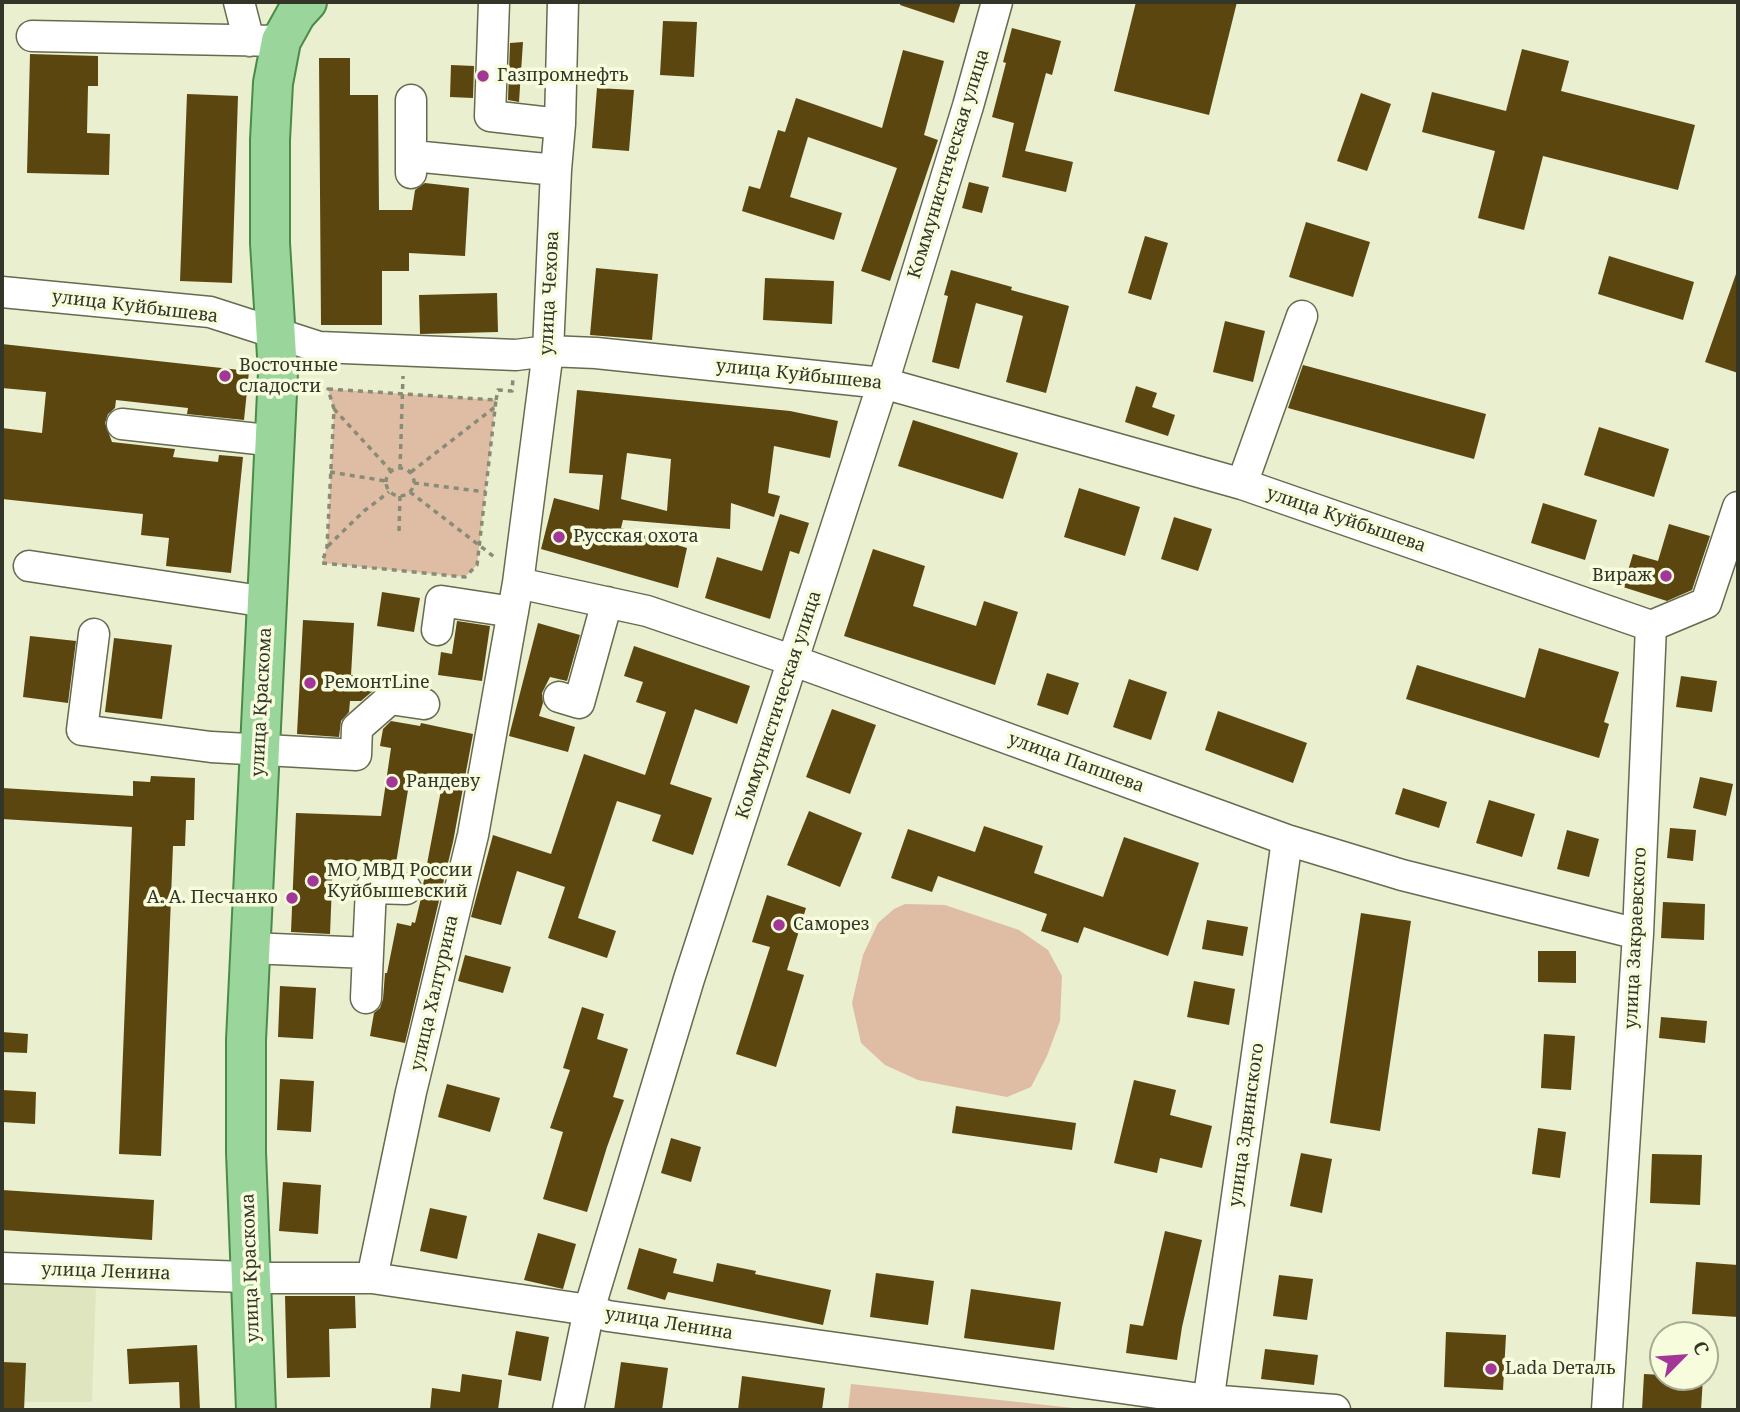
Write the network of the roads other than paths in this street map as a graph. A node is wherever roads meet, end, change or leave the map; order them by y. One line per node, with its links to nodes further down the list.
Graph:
1 (239, 2): 7 (street)
2 (307, 2): 7 (main road, улица Краскома)
3 (494, 2): 9 (street)
4 (998, 2): 15 (street, Коммунистическая улица)
5 (561, 4): 9 (street, улица Чехова)
6 (32, 36): 7 (street)
7 (265, 41): 13 (main road, улица Краскома)
8 (411, 100): 10 (street)
9 (560, 124): 10 (street, улица Чехова)
10 (556, 170): 14 (street, улица Чехова)
11 (2, 292): 13 (street, улица Куйбышева)
12 (1302, 316): 18 (street)
13 (275, 333): 14 (street, улица Куйбышева); 17 (main road, улица Краскома)
14 (548, 351): 15 (street, улица Куйбышева); 21 (street, улица Чехова)
15 (883, 383): 18 (street, улица Куйбышева); 28 (street, Коммунистическая улица)
16 (122, 424): 17 (street)
17 (276, 441): 22 (main road, улица Краскома)
18 (1242, 484): 25 (street, улица Куйбышева)
19 (1738, 507): 25 (street)
20 (29, 566): 22 (street)
21 (519, 578): 23 (street, улица Папшева); 24 (street, улица Халтурина)
22 (267, 601): 31 (main road, улица Краскома)
23 (607, 602): 28 (street, улица Папшева); 29 (street)
24 (513, 612): 26 (street); 40 (street, улица Халтурина)
25 (1651, 626): 34 (street, улица Закраевского)
26 (437, 630)
27 (94, 634): 31 (street)
28 (794, 661): 32 (street, улица Папшева); 41 (street, Коммунистическая улица)
29 (559, 697)
30 (424, 704): 31 (street)
31 (260, 750): 35 (main road, улица Краскома)
32 (1287, 840): 34 (street, улица Папшева); 42 (street, улица Здвинского)
33 (406, 889): 36 (street)
34 (1637, 934): 46 (street, улица Закраевского)
35 (250, 948): 36 (street); 39 (main road, улица Краскома)
36 (368, 953): 37 (street)
37 (366, 998)
38 (2, 1268): 39 (street, улица Ленина)
39 (251, 1277): 40 (street, улица Ленина); 43 (main road, улица Краскома)
40 (372, 1278): 41 (street, улица Ленина)
41 (589, 1310): 42 (street, улица Ленина); 44 (street, Коммунистическая улица)
42 (1208, 1405): 45 (street, улица Ленина)
43 (256, 1410)
44 (568, 1410)
45 (1335, 1410)
46 (1607, 1410)

